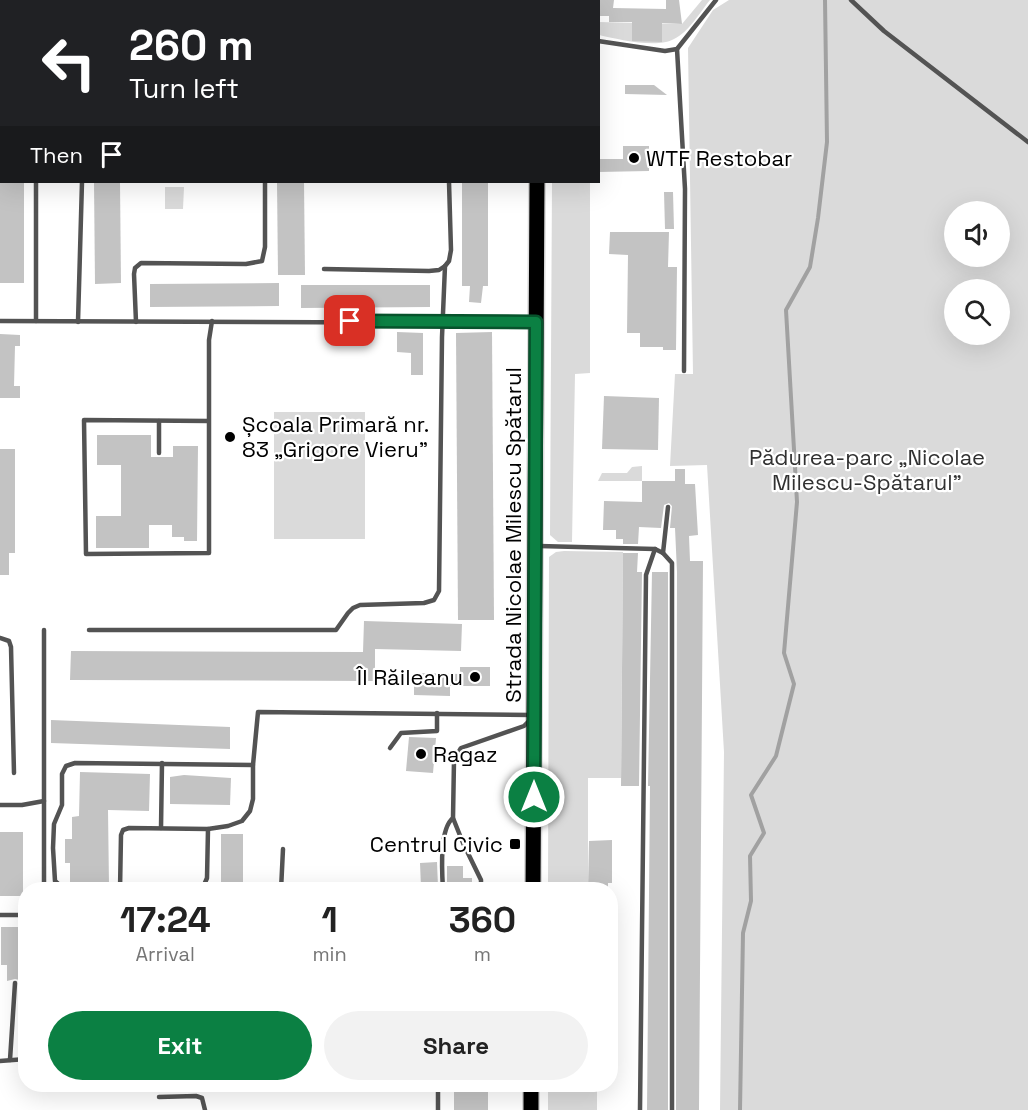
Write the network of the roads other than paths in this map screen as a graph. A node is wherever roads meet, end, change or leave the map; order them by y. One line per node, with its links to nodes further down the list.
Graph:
1 (716, 0): 4 (lane)
2 (851, 0): 5 (lane)
3 (600, 41): 4 (lane)
4 (677, 49): 20 (lane)
5 (1028, 142)
6 (36, 183): 14 (lane)
7 (82, 183): 17 (lane)
8 (265, 183): 18 (lane)
9 (449, 183): 11 (lane)
10 (537, 183): 19 (main road, Strada Nicolae Milescu Spătarul)
11 (445, 266): 12 (lane); 16 (lane)
12 (324, 269)
13 (0, 321): 14 (lane)
14 (36, 321): 17 (lane)
15 (212, 321): 16 (lane); 18 (lane); 22 (lane)
16 (442, 321): 19 (lane); 29 (lane)
17 (78, 322): 18 (lane)
18 (136, 322)
19 (536, 322): 25 (main road, Strada Nicolae Milescu Spătarul)
20 (684, 371)
21 (159, 421): 22 (lane); 22 (lane); 23 (lane)
22 (209, 421)
23 (159, 453)
24 (668, 507): 27 (lane)
25 (536, 546): 26 (lane); 32 (main road, Strada Nicolae Milescu Spătarul)
26 (655, 549): 27 (lane); 63 (lane)
27 (663, 553): 64 (lane)
28 (44, 630): 37 (lane)
29 (89, 630)
30 (0, 638): 36 (lane)
31 (437, 713): 32 (lane); 33 (lane); 35 (lane)
32 (535, 715): 39 (lane); 50 (main road, Strada Nicolae Milescu Spătarul)
33 (390, 748)
34 (162, 763): 35 (lane); 40 (lane); 44 (lane)
35 (253, 765): 41 (lane)
36 (14, 773)
37 (44, 801): 38 (lane); 43 (lane)
38 (0, 805)
39 (453, 818): 48 (lane); 49 (lane)
40 (161, 828): 41 (lane); 45 (lane)
41 (208, 829): 46 (lane)
42 (282, 849): 47 (lane)
43 (44, 882)
44 (56, 882)
45 (122, 882)
46 (205, 882)
47 (281, 882)
48 (443, 882)
49 (481, 882)
50 (533, 882)
51 (0, 915): 52 (lane)
52 (18, 915)
53 (15, 983): 54 (lane)
54 (10, 1060): 55 (lane); 56 (lane)
55 (18, 1060)
56 (0, 1061)
57 (438, 1092): 61 (lane)
58 (531, 1092): 62 (main road)
59 (159, 1097): 60 (lane)
60 (205, 1110)
61 (438, 1110)
62 (531, 1110)
63 (640, 1110)
64 (672, 1110)

